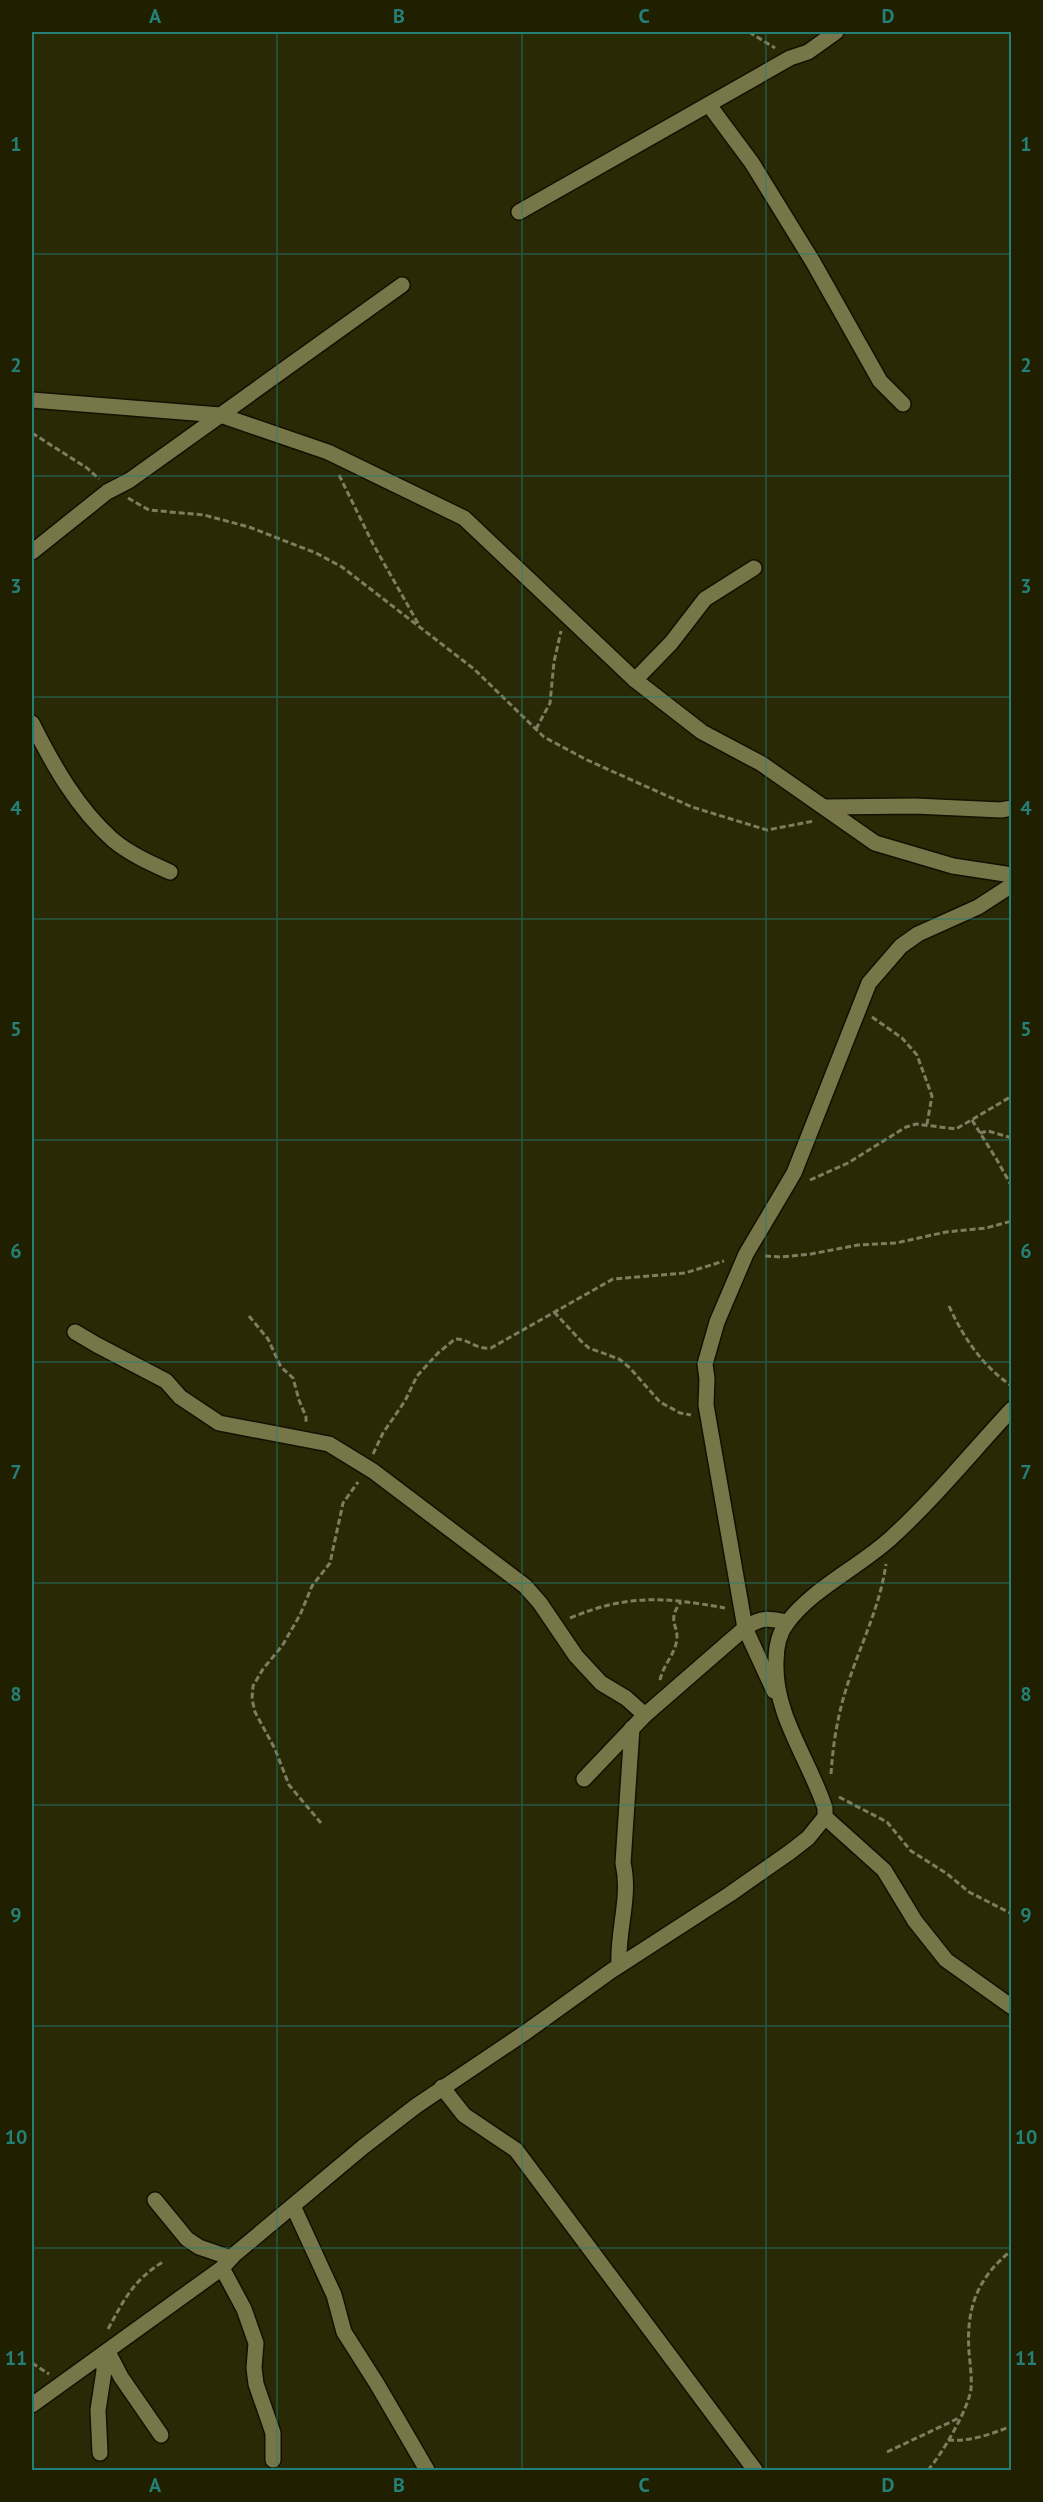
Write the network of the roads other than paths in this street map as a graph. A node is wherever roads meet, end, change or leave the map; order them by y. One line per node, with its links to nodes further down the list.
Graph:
1 (831, 33): 2 (street)
2 (709, 105): 3 (street); 6 (street)
3 (519, 212)
4 (402, 285): 7 (street)
5 (32, 400): 7 (street)
6 (903, 404)
7 (220, 415): 8 (street); 11 (street)
8 (34, 550): 9 (street)
9 (32, 565)
10 (754, 567): 11 (street)
11 (635, 680): 13 (street)
12 (32, 723): 15 (street)
13 (825, 807): 14 (street); 16 (street)
14 (1011, 808)
15 (170, 872)
16 (1011, 875)
17 (1011, 885): 21 (street)
18 (75, 1332): 23 (street)
19 (1011, 1409): 20 (street)
20 (787, 1622): 21 (street); 22 (street)
21 (745, 1628): 22 (street); 23 (street)
22 (783, 1710): 26 (street)
23 (645, 1715): 24 (street)
24 (632, 1728): 25 (street); 27 (street)
25 (584, 1779)
26 (825, 1817): 27 (street); 28 (street)
27 (619, 1965): 29 (street)
28 (1011, 2007)
29 (442, 2087): 31 (street); 39 (street)
30 (155, 2200): 32 (street)
31 (293, 2205): 32 (street); 38 (street)
32 (226, 2263): 33 (street); 37 (street)
33 (103, 2355): 34 (street); 35 (street); 36 (street)
34 (32, 2405)
35 (161, 2435)
36 (100, 2453)
37 (273, 2460)
38 (427, 2470)
39 (755, 2470)

